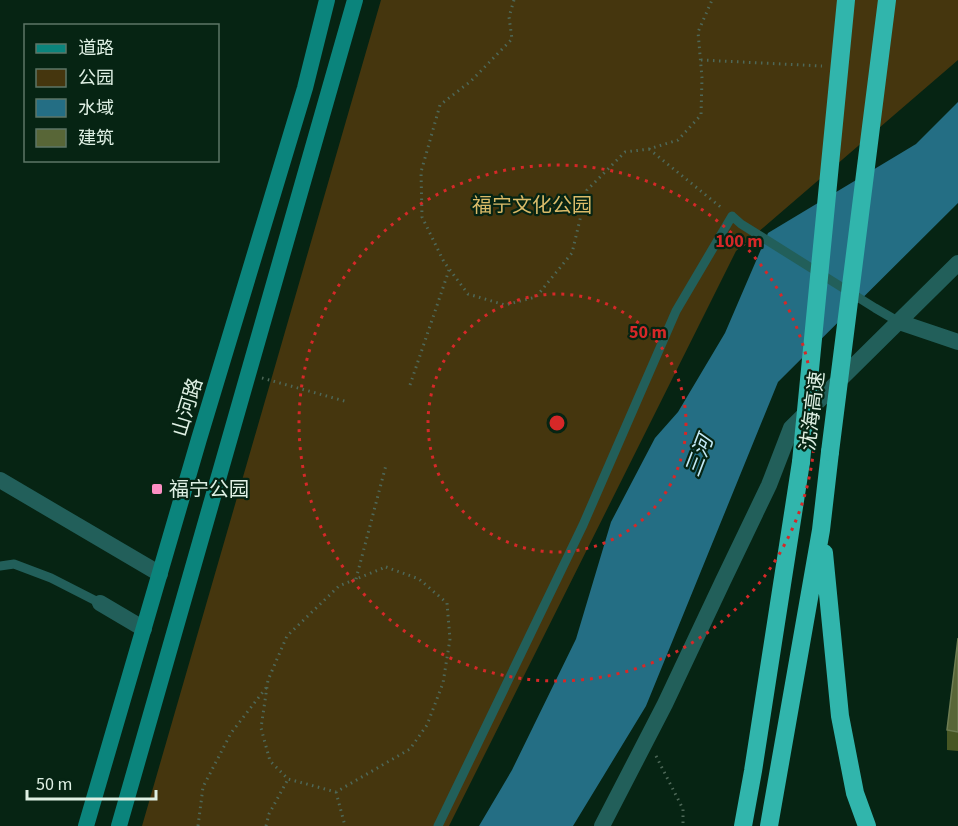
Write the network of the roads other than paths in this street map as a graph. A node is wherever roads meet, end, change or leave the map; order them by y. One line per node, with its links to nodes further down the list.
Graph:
1 (327, 0): 11 (main road, 山河路)
2 (356, 0): 15 (main road)
3 (846, 0): 18 (highway, 沈海高速, bridge)
4 (887, 0): 9 (highway, 沈海高速, bridge)
5 (958, 263): 6 (street)
6 (899, 322): 7 (street); 16 (lane, bridge); 17 (street)
7 (958, 342)
8 (0, 480): 11 (street)
9 (821, 530): 19 (highway, 沈海高速); 20 (highway)
10 (0, 566): 12 (lane)
11 (160, 574): 13 (main road, 山河路)
12 (100, 603): 13 (street)
13 (144, 629): 14 (main road, 山河路)
14 (86, 826)
15 (119, 826)
16 (438, 826)
17 (602, 826)
18 (743, 826)
19 (769, 826)
20 (867, 826)

